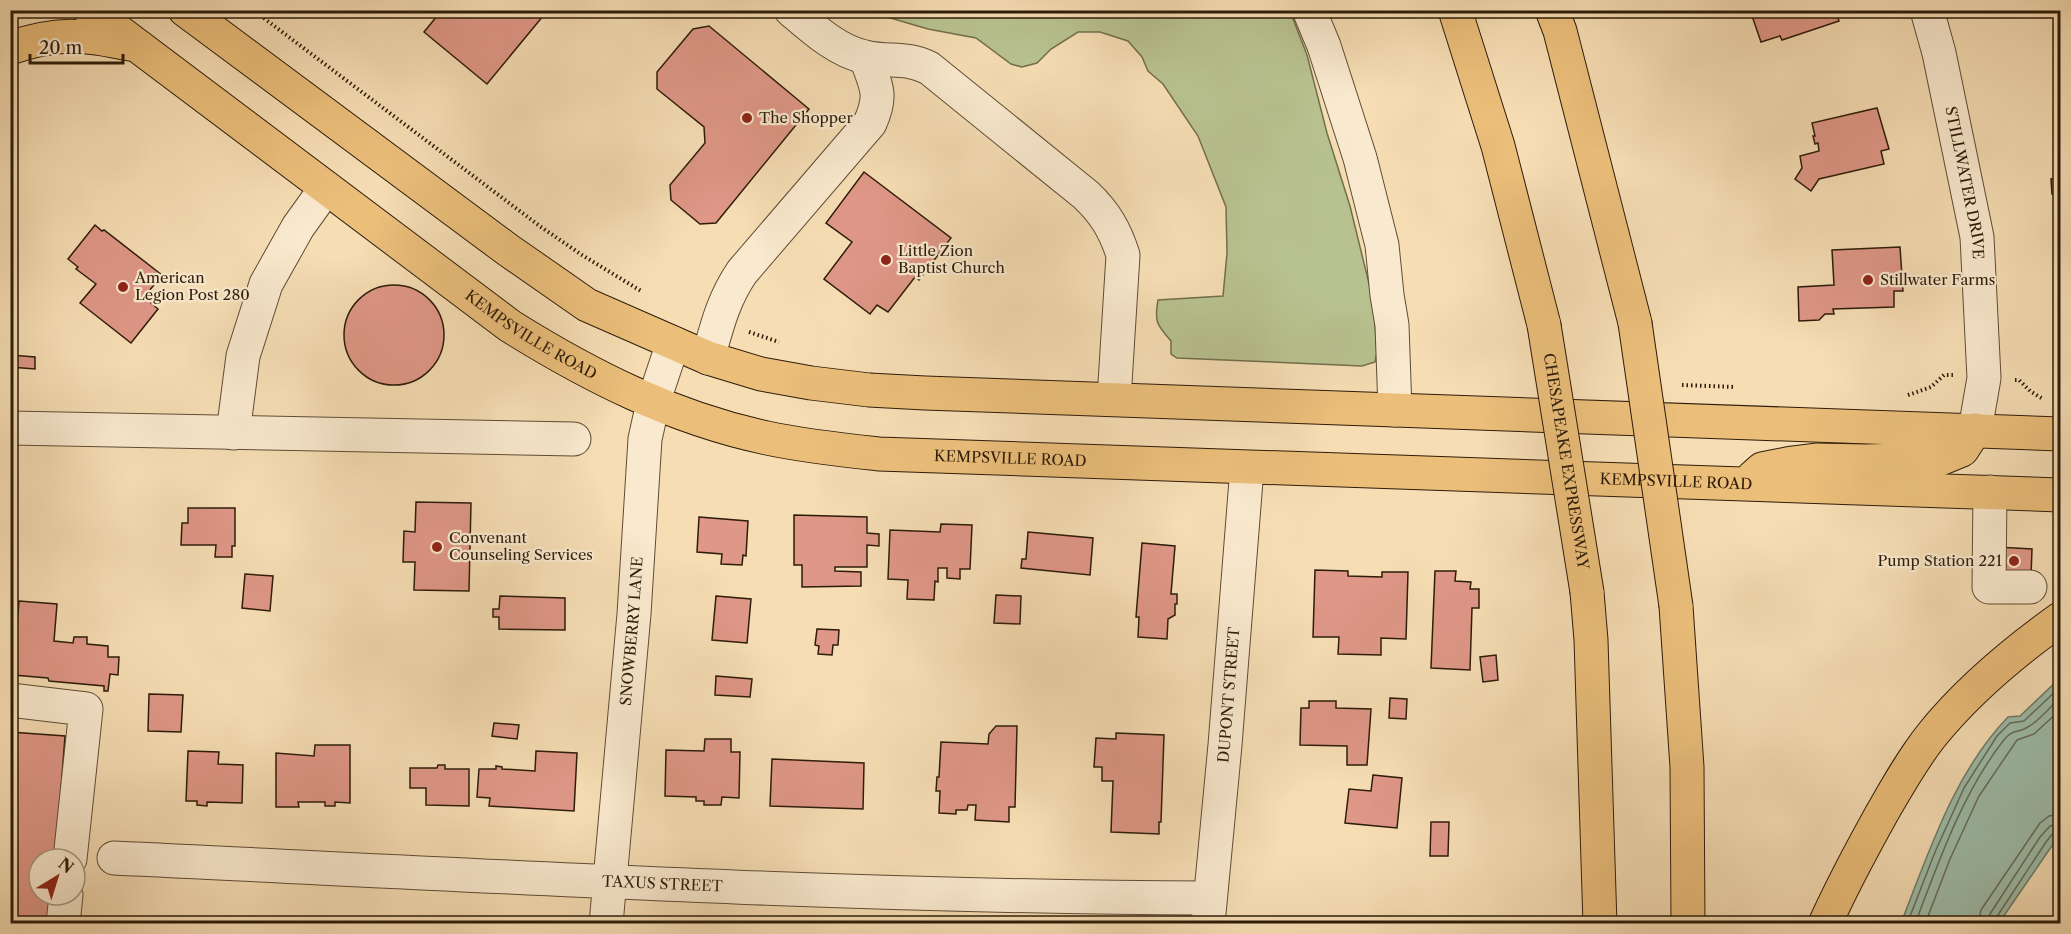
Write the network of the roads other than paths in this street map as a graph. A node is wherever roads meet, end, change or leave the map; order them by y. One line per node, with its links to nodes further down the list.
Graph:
1 (90, 10): 8 (main road, KEMPSVILLE ROAD)
2 (185, 10): 12 (main road)
3 (790, 10): 10 (street)
4 (1309, 10): 16 (street)
5 (1455, 10): 36 (main road, CHESAPEAKE EXPRESSWAY, bridge)
6 (1552, 10): 37 (main road, bridge)
7 (1927, 10): 18 (street, STILLWATER DRIVE)
8 (136, 46): 9 (main road); 11 (main road, KEMPSVILLE ROAD)
9 (10, 48)
10 (866, 58): 13 (street); 14 (street)
11 (326, 188): 15 (main road, KEMPSVILLE ROAD); 19 (street)
12 (674, 343): 13 (main road); 15 (street, SNOWBERRY LANE)
13 (708, 358): 14 (main road)
14 (1114, 399): 16 (main road)
15 (653, 403): 22 (main road, KEMPSVILLE ROAD); 31 (street, SNOWBERRY LANE)
16 (1395, 410): 18 (main road)
17 (10, 428): 19 (street)
18 (1975, 430): 20 (main road); 23 (main road)
19 (233, 433): 21 (street)
20 (2061, 434)
21 (574, 439)
22 (1247, 468): 23 (main road, KEMPSVILLE ROAD); 33 (street, DUPONT STREET)
23 (1744, 484): 24 (main road, KEMPSVILLE ROAD)
24 (1990, 492): 25 (main road, KEMPSVILLE ROAD); 26 (street)
25 (2061, 495)
26 (2030, 587)
27 (2061, 619): 38 (main road)
28 (10, 700): 29 (street)
29 (71, 847)
30 (114, 858): 31 (street, TAXUS STREET)
31 (610, 881): 33 (street, TAXUS STREET); 35 (street, SNOWBERRY LANE)
32 (65, 907): 34 (street)
33 (1209, 911)
34 (63, 924)
35 (606, 924)
36 (1600, 924)
37 (1688, 924)
38 (1825, 924)

